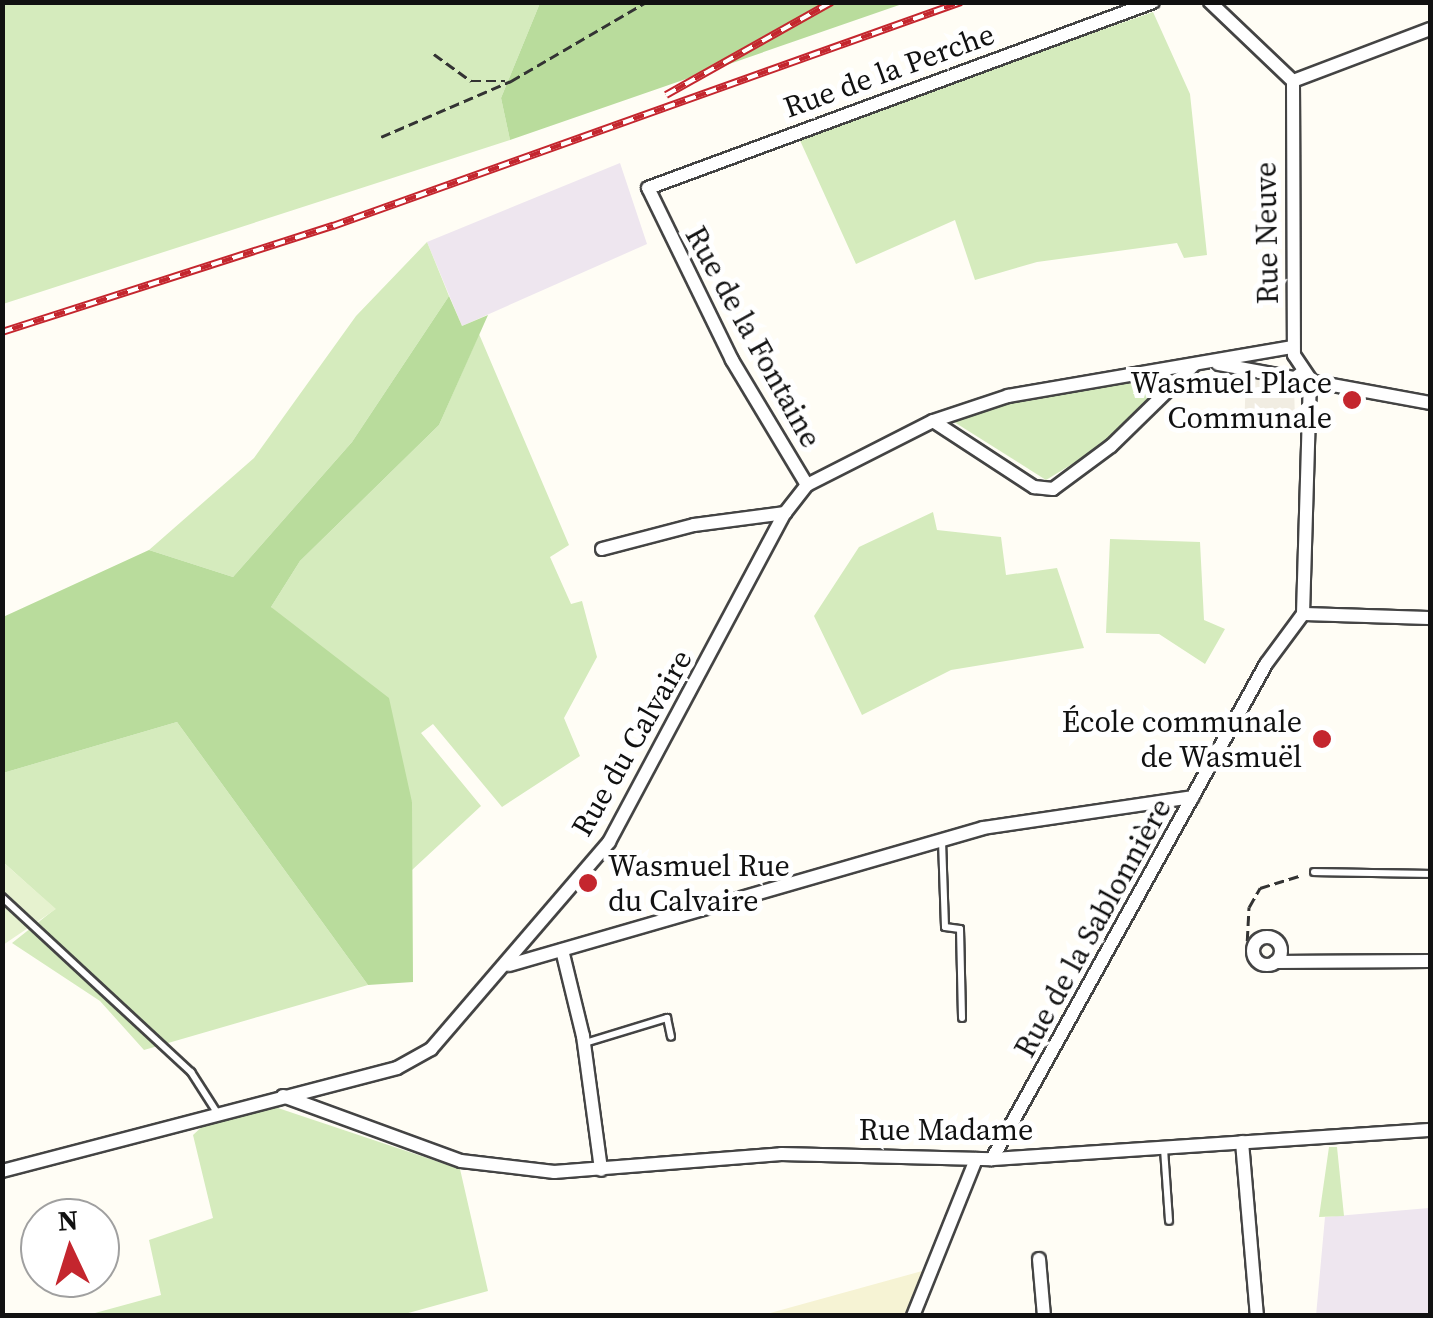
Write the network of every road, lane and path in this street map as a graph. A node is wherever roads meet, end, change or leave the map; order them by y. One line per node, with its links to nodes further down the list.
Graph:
1 (646, 2): 7 (path)
2 (1153, 2): 9 (street, Rue de la Perche)
3 (1210, 2): 6 (street)
4 (1430, 29): 6 (street)
5 (434, 54): 7 (path)
6 (1292, 80): 10 (street, Rue Neuve)
7 (511, 81): 8 (path)
8 (381, 138)
9 (645, 193): 15 (street, Rue de la Fontaine)
10 (1294, 347): 11 (street); 12 (street, Rue Neuve)
11 (1196, 364): 12 (street); 14 (street, Rue de la Fontaine); 14 (street)
12 (1310, 379): 13 (street); 18 (street)
13 (1430, 402)
14 (934, 421): 15 (street, Rue de la Fontaine)
15 (807, 485): 16 (street, Rue du Calvaire)
16 (785, 513): 17 (street); 29 (street, Rue du Calvaire)
17 (602, 549)
18 (1303, 614): 19 (street); 20 (street, Rue de la Sablonnière)
19 (1430, 618)
20 (1194, 798): 21 (street); 39 (street, Rue de la Sablonnière)
21 (942, 840): 25 (street); 30 (lane)
22 (1314, 872): 23 (lane); 26 (path)
23 (1430, 874)
24 (2, 897): 34 (lane)
25 (562, 950): 29 (street); 32 (street)
26 (1254, 952): 27 (street); 27 (street)
27 (1276, 962): 28 (street)
28 (1430, 962)
29 (509, 965): 33 (street, Rue du Calvaire)
30 (962, 1018)
31 (671, 1037): 32 (lane)
32 (584, 1043): 40 (street)
33 (283, 1096): 34 (street); 40 (street, Rue Madame)
34 (218, 1114): 41 (street)
35 (1430, 1130): 36 (street, Rue Madame)
36 (1242, 1142): 37 (street, Rue Madame); 46 (street)
37 (1164, 1148): 39 (street, Rue Madame); 42 (lane)
38 (976, 1159): 39 (street, Rue Madame); 40 (street, Rue Madame); 44 (street)
39 (992, 1159)
40 (601, 1170)
41 (2, 1172)
42 (1168, 1221)
43 (1039, 1258): 45 (street)
44 (914, 1316)
45 (1044, 1316)
46 (1257, 1316)

